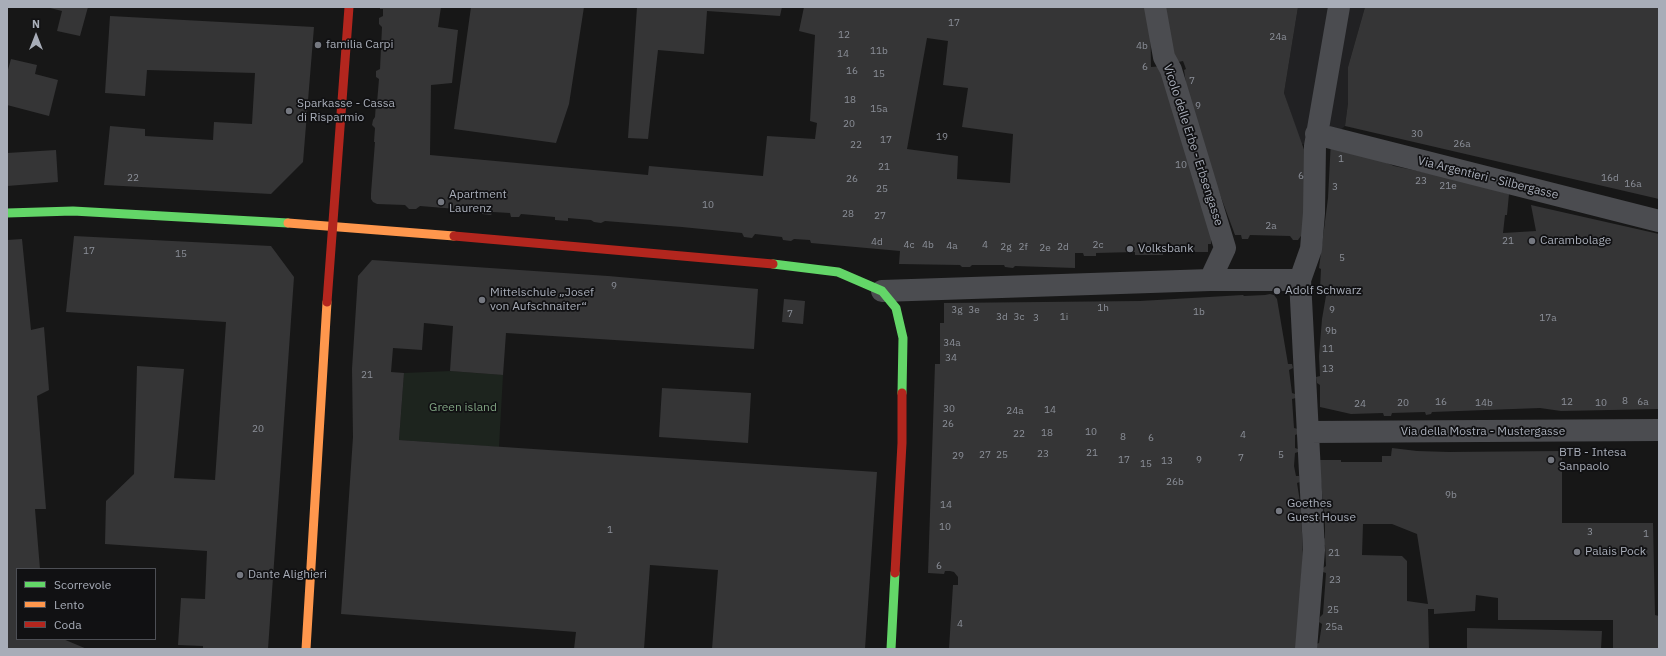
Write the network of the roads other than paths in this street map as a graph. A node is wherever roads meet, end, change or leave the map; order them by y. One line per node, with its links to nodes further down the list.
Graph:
1 (349, 7): 7 (street)
2 (1156, 7): 8 (street, Vicolo delle Erbe - Erbsengasse)
3 (1340, 7): 4 (street)
4 (1316, 134): 6 (street, Via Argentieri - Silbergasse); 9 (street)
5 (7, 214): 7 (street)
6 (1659, 221)
7 (332, 225): 10 (street); 13 (street)
8 (1210, 280): 9 (street); 10 (street)
9 (1300, 280): 12 (street)
10 (882, 291): 14 (street)
11 (1659, 430): 12 (street, Via della Mostra - Mustergasse)
12 (1308, 432): 15 (street)
13 (306, 649)
14 (891, 649)
15 (1306, 649)

